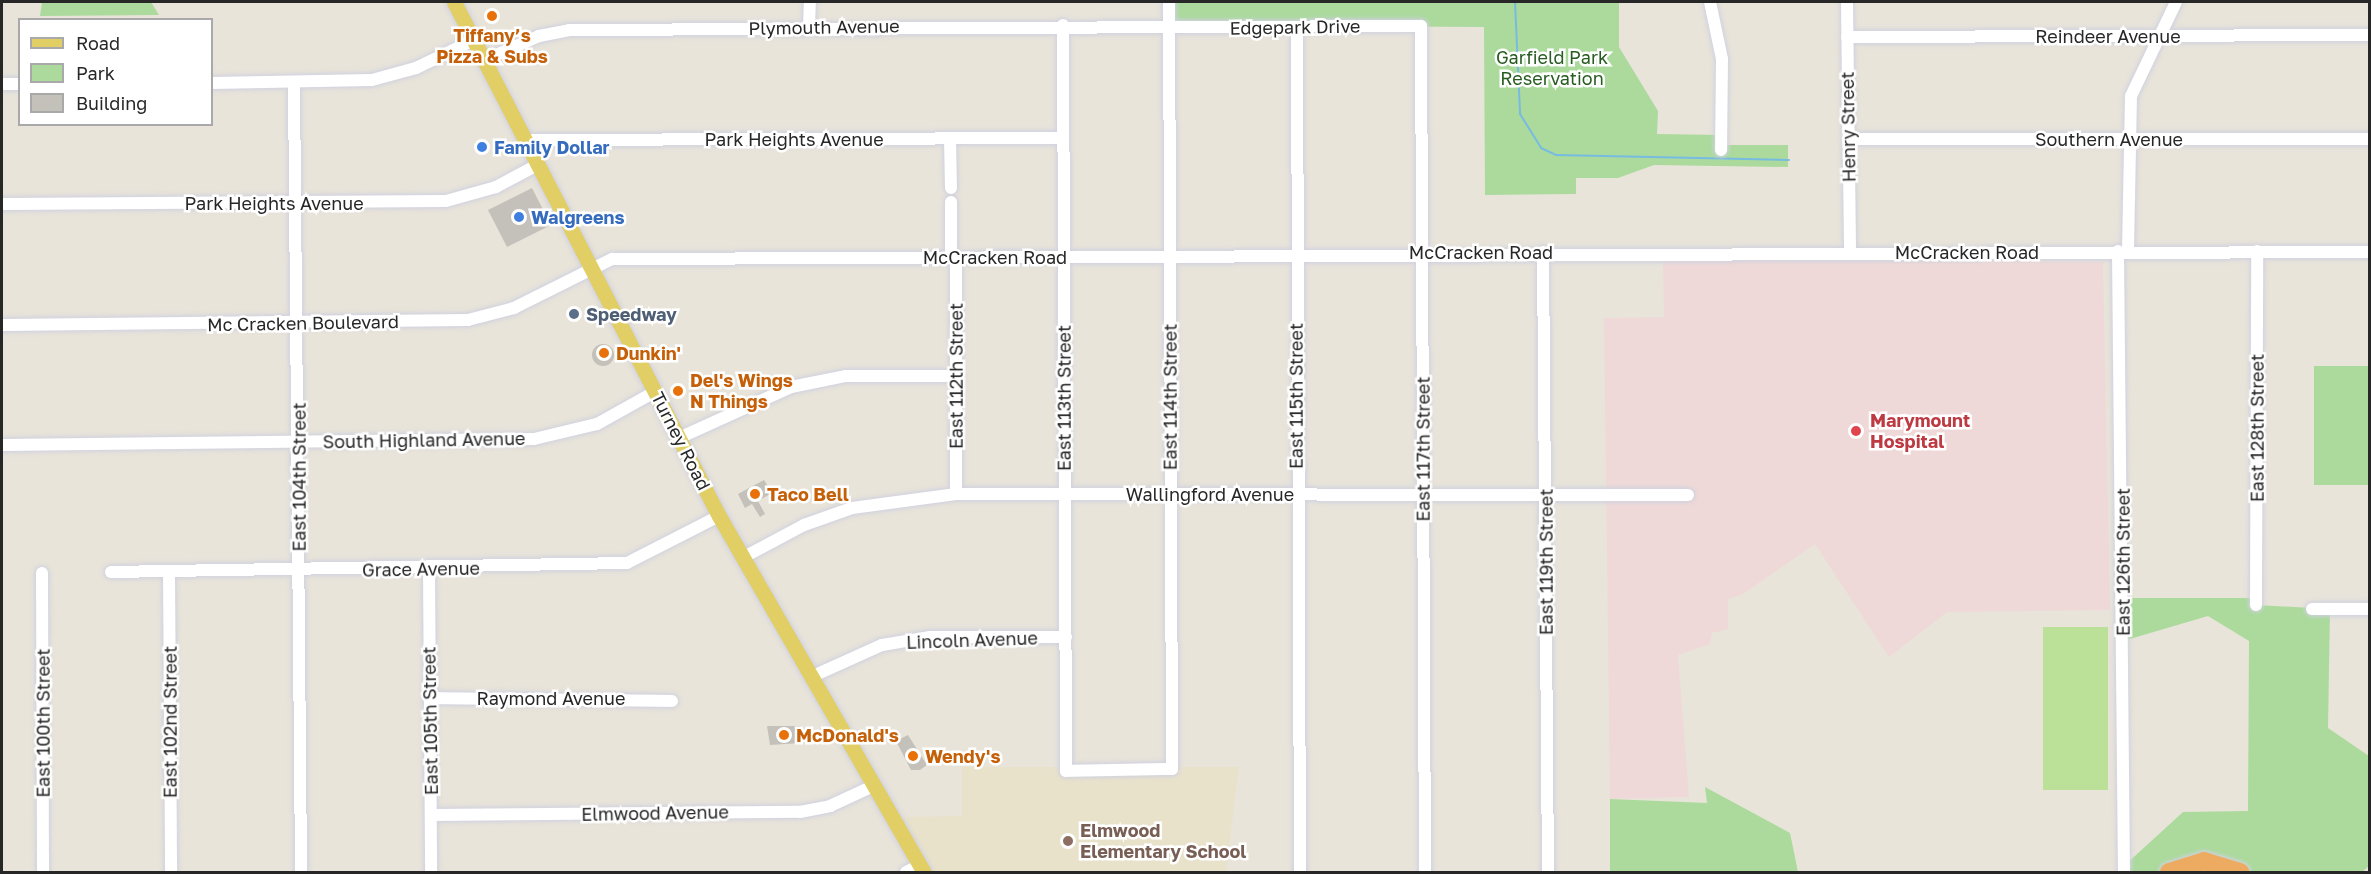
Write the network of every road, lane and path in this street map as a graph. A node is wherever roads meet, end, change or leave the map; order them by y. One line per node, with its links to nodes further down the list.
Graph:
1 (454, 2): 15 (main road, Turney Road)
2 (810, 2): 10 (street)
3 (1169, 2): 8 (street, East 114th Street)
4 (1710, 2): 27 (street)
5 (1847, 2): 14 (street, Henry Street)
6 (2176, 2): 12 (street, East 126th Street)
7 (1063, 25): 8 (street, Plymouth Avenue); 10 (street, Plymouth Avenue); 22 (street, East 113th Street)
8 (1169, 26): 11 (street, Edgepark Drive); 40 (street, East 114th Street)
9 (1421, 26): 11 (street, Edgepark Drive); 35 (street, East 117th Street)
10 (809, 27): 16 (street, Plymouth Avenue)
11 (1297, 27): 39 (street, East 115th Street)
12 (2160, 35): 13 (street, Reindeer Avenue); 14 (street, Reindeer Avenue); 24 (street, East 126th Street)
13 (2370, 35)
14 (1847, 37): 23 (street, Henry Street)
15 (474, 40): 16 (main road, Turney Road); 17 (street)
16 (485, 60): 26 (main road, Turney Road)
17 (294, 82): 18 (street); 31 (street, East 104th Street)
18 (213, 83)
19 (2, 84): 20 (street)
20 (18, 84)
21 (950, 138): 22 (street, Park Heights Avenue); 26 (street, Park Heights Avenue); 29 (street)
22 (1061, 138): 42 (street, East 113th Street)
23 (1849, 139): 24 (street, Southern Avenue); 37 (street, Henry Street)
24 (2128, 139): 25 (street, Southern Avenue); 33 (street, East 126th Street)
25 (2370, 139)
26 (528, 140): 28 (main road, Turney Road)
27 (1721, 150)
28 (539, 164): 31 (street, Park Heights Avenue); 43 (main road, Turney Road)
29 (951, 188)
30 (951, 202): 41 (street, East 112th Street)
31 (297, 203): 32 (street, Park Heights Avenue); 44 (street, East 104th Street)
32 (2, 204)
33 (2123, 251): 34 (street, McCracken Road); 37 (street, McCracken Road); 84 (street, East 126th Street)
34 (2257, 251): 38 (street, McCracken Road); 65 (street, East 128th Street)
35 (1422, 252): 36 (street, McCracken Road); 39 (street, McCracken Road); 55 (street, East 117th Street)
36 (1543, 252): 37 (street, McCracken Road); 56 (street, East 119th Street)
37 (1850, 252)
38 (2370, 252)
39 (1295, 254): 40 (street, McCracken Road); 54 (street, East 115th Street)
40 (1169, 255): 42 (street, McCracken Road); 53 (street, East 114th Street)
41 (954, 257): 42 (street, McCracken Road); 43 (street, McCracken Road); 46 (street, East 112th Street)
42 (1063, 257): 52 (street, East 113th Street)
43 (593, 266): 44 (street, Mc Cracken Boulevard); 47 (main road, Turney Road)
44 (297, 324): 45 (street, Mc Cracken Boulevard); 49 (street, East 104th Street)
45 (2, 325)
46 (956, 376): 48 (street); 51 (street, East 112th Street)
47 (656, 392): 48 (main road, Turney Road); 49 (street, South Highland Avenue)
48 (681, 437): 58 (main road, Turney Road)
49 (299, 442): 50 (street, South Highland Avenue); 61 (street, East 104th Street)
50 (2, 445)
51 (956, 494): 52 (street, Wallingford Avenue); 59 (street, Wallingford Avenue)
52 (1064, 494): 53 (street, Wallingford Avenue); 68 (street, East 113th Street)
53 (1171, 494): 54 (street, Wallingford Avenue); 72 (street, East 114th Street)
54 (1297, 494): 55 (street, Wallingford Avenue); 81 (street, East 115th Street)
55 (1424, 495): 56 (street, Wallingford Avenue); 82 (street, East 117th Street)
56 (1545, 495): 57 (street, Wallingford Avenue); 83 (street, East 119th Street)
57 (1688, 495)
58 (718, 516): 59 (main road, Turney Road); 60 (street, Grace Avenue)
59 (744, 557): 69 (main road, Turney Road)
60 (429, 569): 61 (street, Grace Avenue); 70 (street, East 105th Street)
61 (299, 570): 63 (street, Grace Avenue); 78 (street, East 104th Street)
62 (111, 572): 63 (street, Grace Avenue)
63 (169, 572): 77 (street, East 102nd Street)
64 (42, 573): 76 (street, East 100th Street)
65 (2256, 605)
66 (2312, 609): 67 (street)
67 (2370, 609)
68 (1066, 637): 69 (street, Lincoln Avenue); 72 (street, East 113th Street)
69 (813, 676): 73 (main road, Turney Road)
70 (429, 698): 71 (street, Raymond Avenue); 74 (street, East 105th Street)
71 (672, 701)
72 (1066, 771)
73 (873, 786): 74 (street, Elmwood Avenue); 75 (main road, Turney Road)
74 (431, 815): 79 (street, East 105th Street)
75 (922, 869): 80 (street)
76 (43, 873)
77 (171, 873)
78 (302, 873)
79 (431, 873)
80 (906, 873)
81 (1300, 873)
82 (1425, 873)
83 (1548, 873)
84 (2124, 873)
85 (2169, 873): 86 (highway)
86 (2240, 873)

